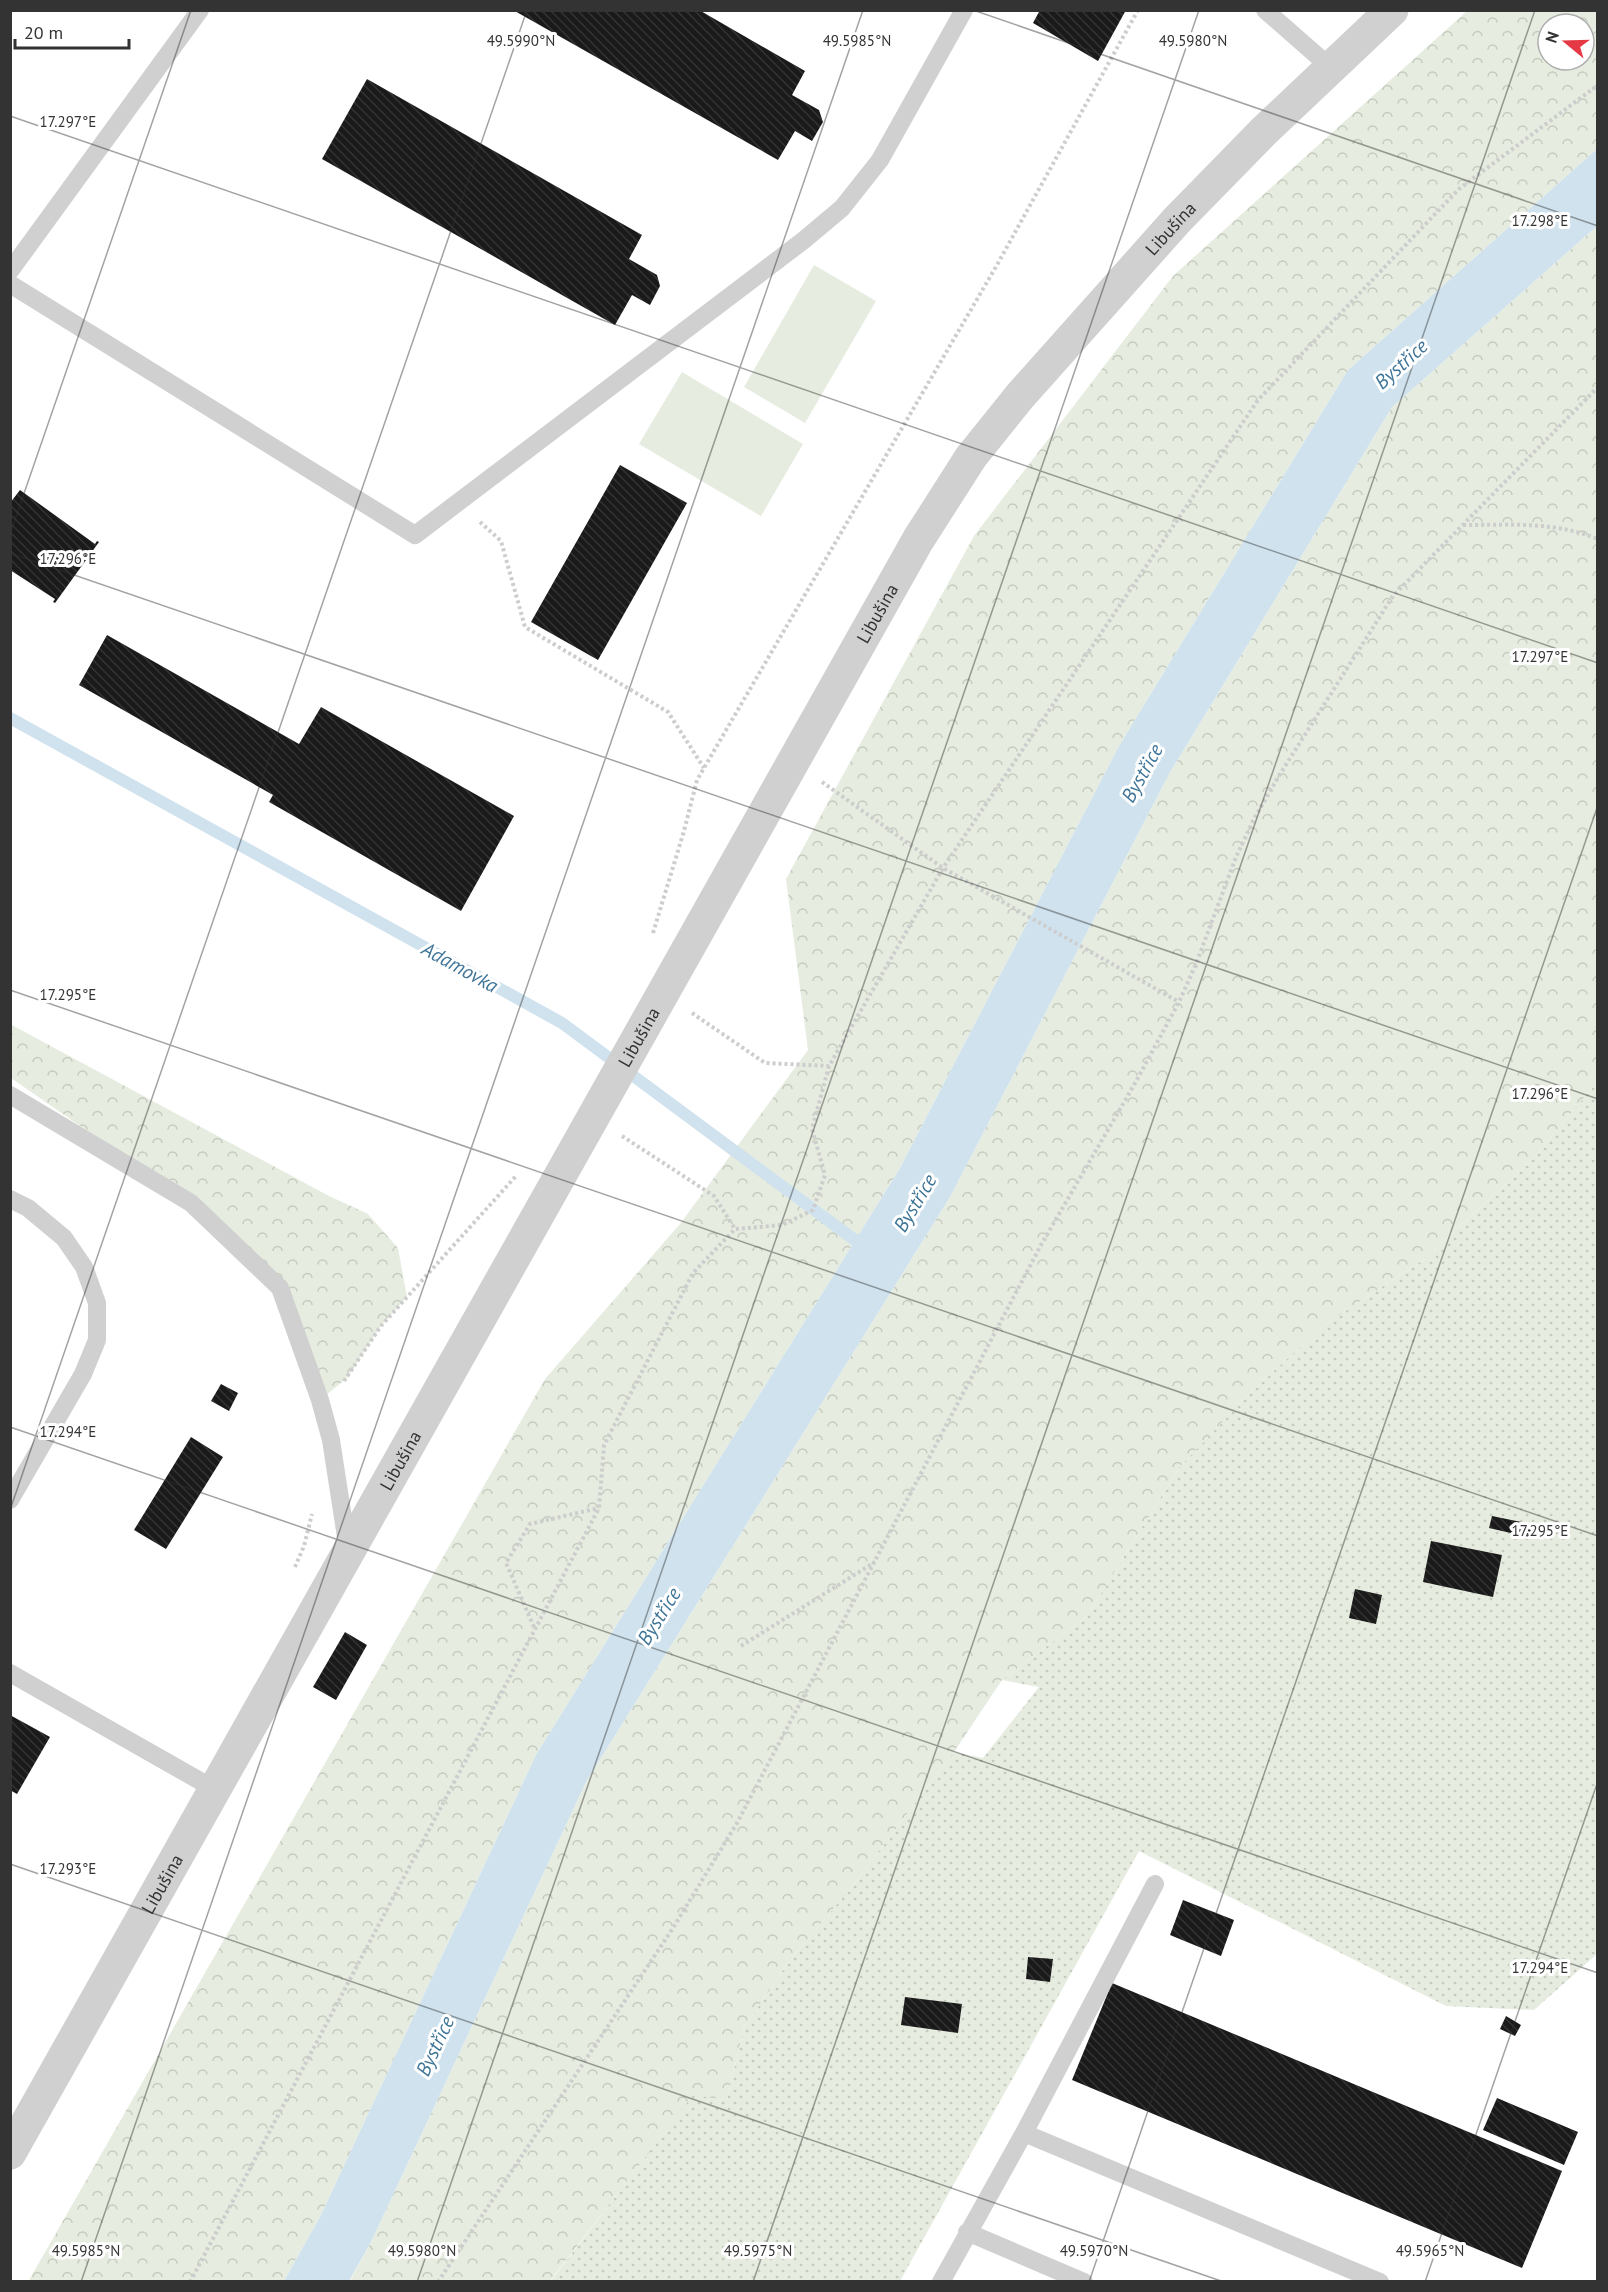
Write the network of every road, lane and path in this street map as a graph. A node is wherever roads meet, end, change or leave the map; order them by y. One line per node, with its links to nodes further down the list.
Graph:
1 (200, 10): 8 (lane)
2 (964, 10): 11 (lane)
3 (1138, 10): 15 (path)
4 (1265, 10): 6 (lane)
5 (1392, 10): 6 (street, Libušina)
6 (1330, 67): 14 (street, Libušina)
7 (1598, 85): 16 (path)
8 (10, 272)
9 (10, 284): 11 (lane)
10 (1598, 387): 12 (path)
11 (459, 503): 15 (path)
12 (1462, 525): 13 (path); 19 (path)
13 (1598, 539)
14 (794, 762): 16 (path); 18 (street, Libušina)
15 (704, 768): 17 (path)
16 (943, 868): 19 (path); 20 (path)
17 (650, 940)
18 (664, 993): 20 (path); 22 (street, Libušina)
19 (1179, 1002): 30 (path)
20 (829, 1066): 25 (path)
21 (10, 1095): 26 (lane)
22 (597, 1111): 25 (path); 29 (street, Libušina)
23 (523, 1168): 26 (path)
24 (10, 1199): 27 (lane)
25 (735, 1229): 28 (path)
26 (320, 1400): 29 (lane)
27 (10, 1500)
28 (599, 1508): 31 (path); 31 (path)
29 (349, 1554): 34 (street, Libušina)
30 (876, 1562): 32 (path); 40 (path)
31 (534, 1628): 39 (path)
32 (741, 1646)
33 (10, 1673): 34 (lane)
34 (216, 1790): 37 (street, Libušina)
35 (1155, 1884): 36 (lane)
36 (1024, 2133): 38 (lane); 43 (lane)
37 (10, 2153)
38 (968, 2232): 41 (lane); 42 (lane)
39 (190, 2282)
40 (438, 2282)
41 (941, 2282)
42 (1084, 2282)
43 (1380, 2282)

